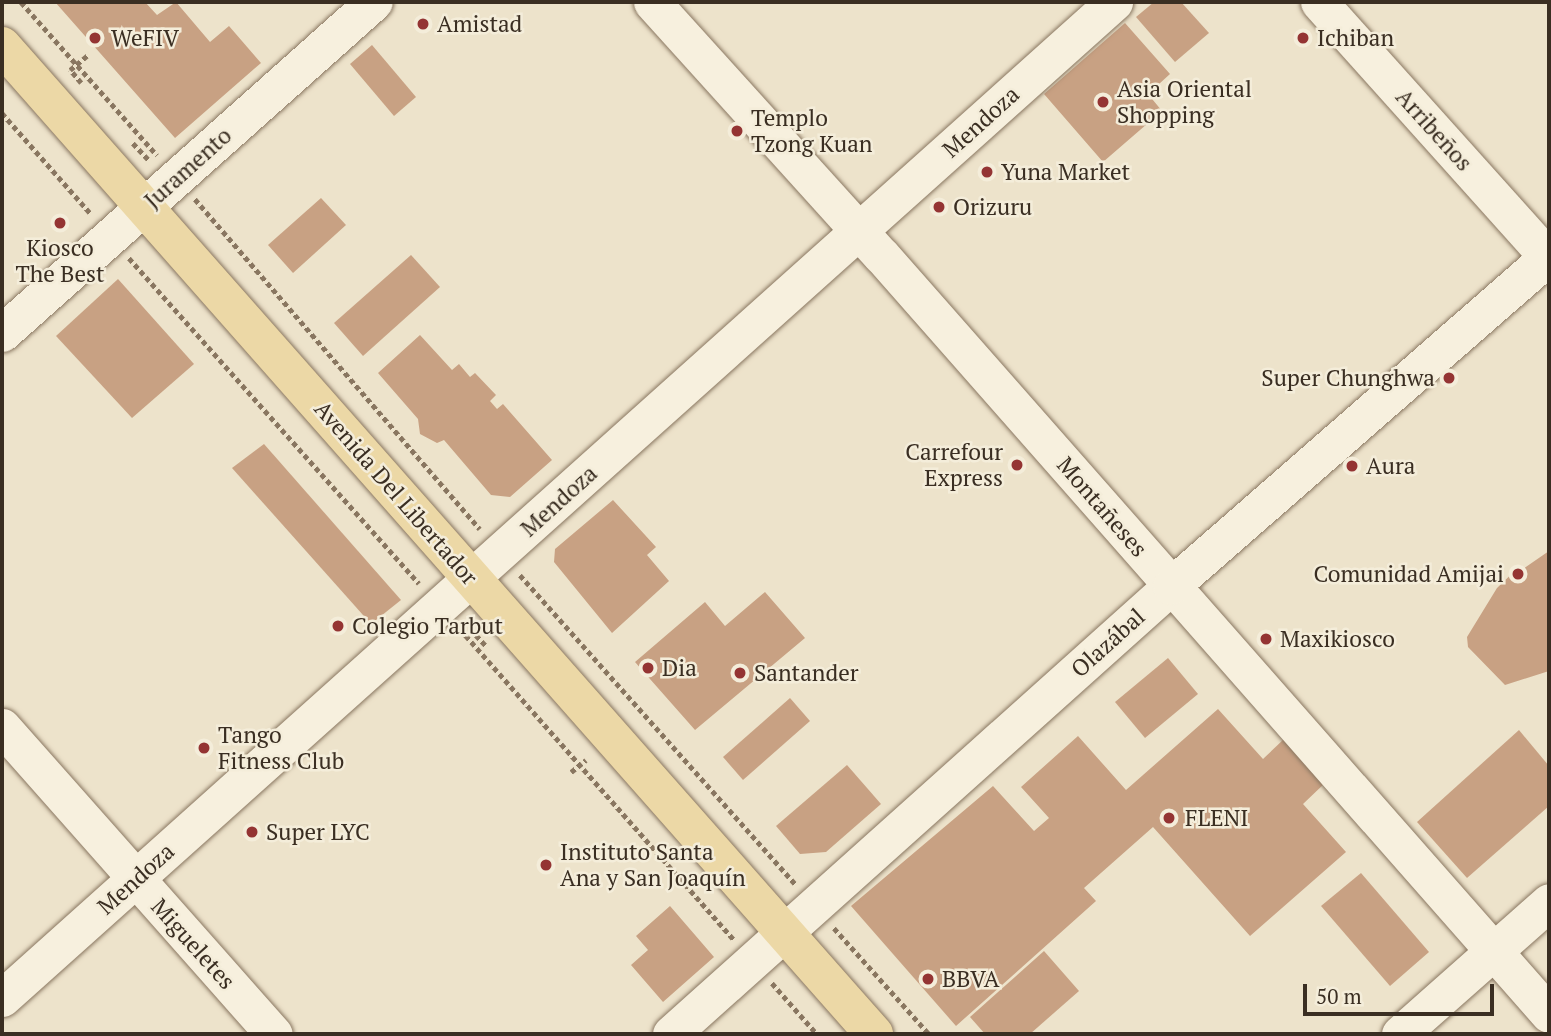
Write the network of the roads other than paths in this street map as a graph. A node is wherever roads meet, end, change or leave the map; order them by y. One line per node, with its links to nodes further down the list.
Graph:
1 (374, 2): 6 (street, Juramento)
2 (652, 2): 7 (street, Montañeses)
3 (1114, 2): 7 (street, Mendoza)
4 (1319, 2): 8 (street, Arribeños)
5 (2, 46): 6 (main road, Avenida Del Libertador)
6 (145, 207): 9 (street, Juramento); 10 (main road, Avenida Del Libertador)
7 (860, 232): 10 (street, Mendoza); 11 (street, Montañeses)
8 (1549, 257): 11 (street, Olazábal)
9 (2, 333)
10 (472, 579): 13 (street, Mendoza); 15 (main road, Avenida Del Libertador)
11 (1171, 586): 15 (street, Olazábal); 16 (street, Montañeses)
12 (2, 727): 13 (street, Migueletes)
13 (136, 879): 17 (street, Mendoza); 19 (street, Migueletes)
14 (1549, 902): 16 (street)
15 (785, 934): 20 (street, Olazábal); 21 (main road, Avenida Del Libertador)
16 (1494, 952): 18 (street, Montañeses); 22 (street)
17 (2, 998)
18 (1549, 1014)
19 (274, 1034)
20 (671, 1034)
21 (874, 1034)
22 (1400, 1034)

